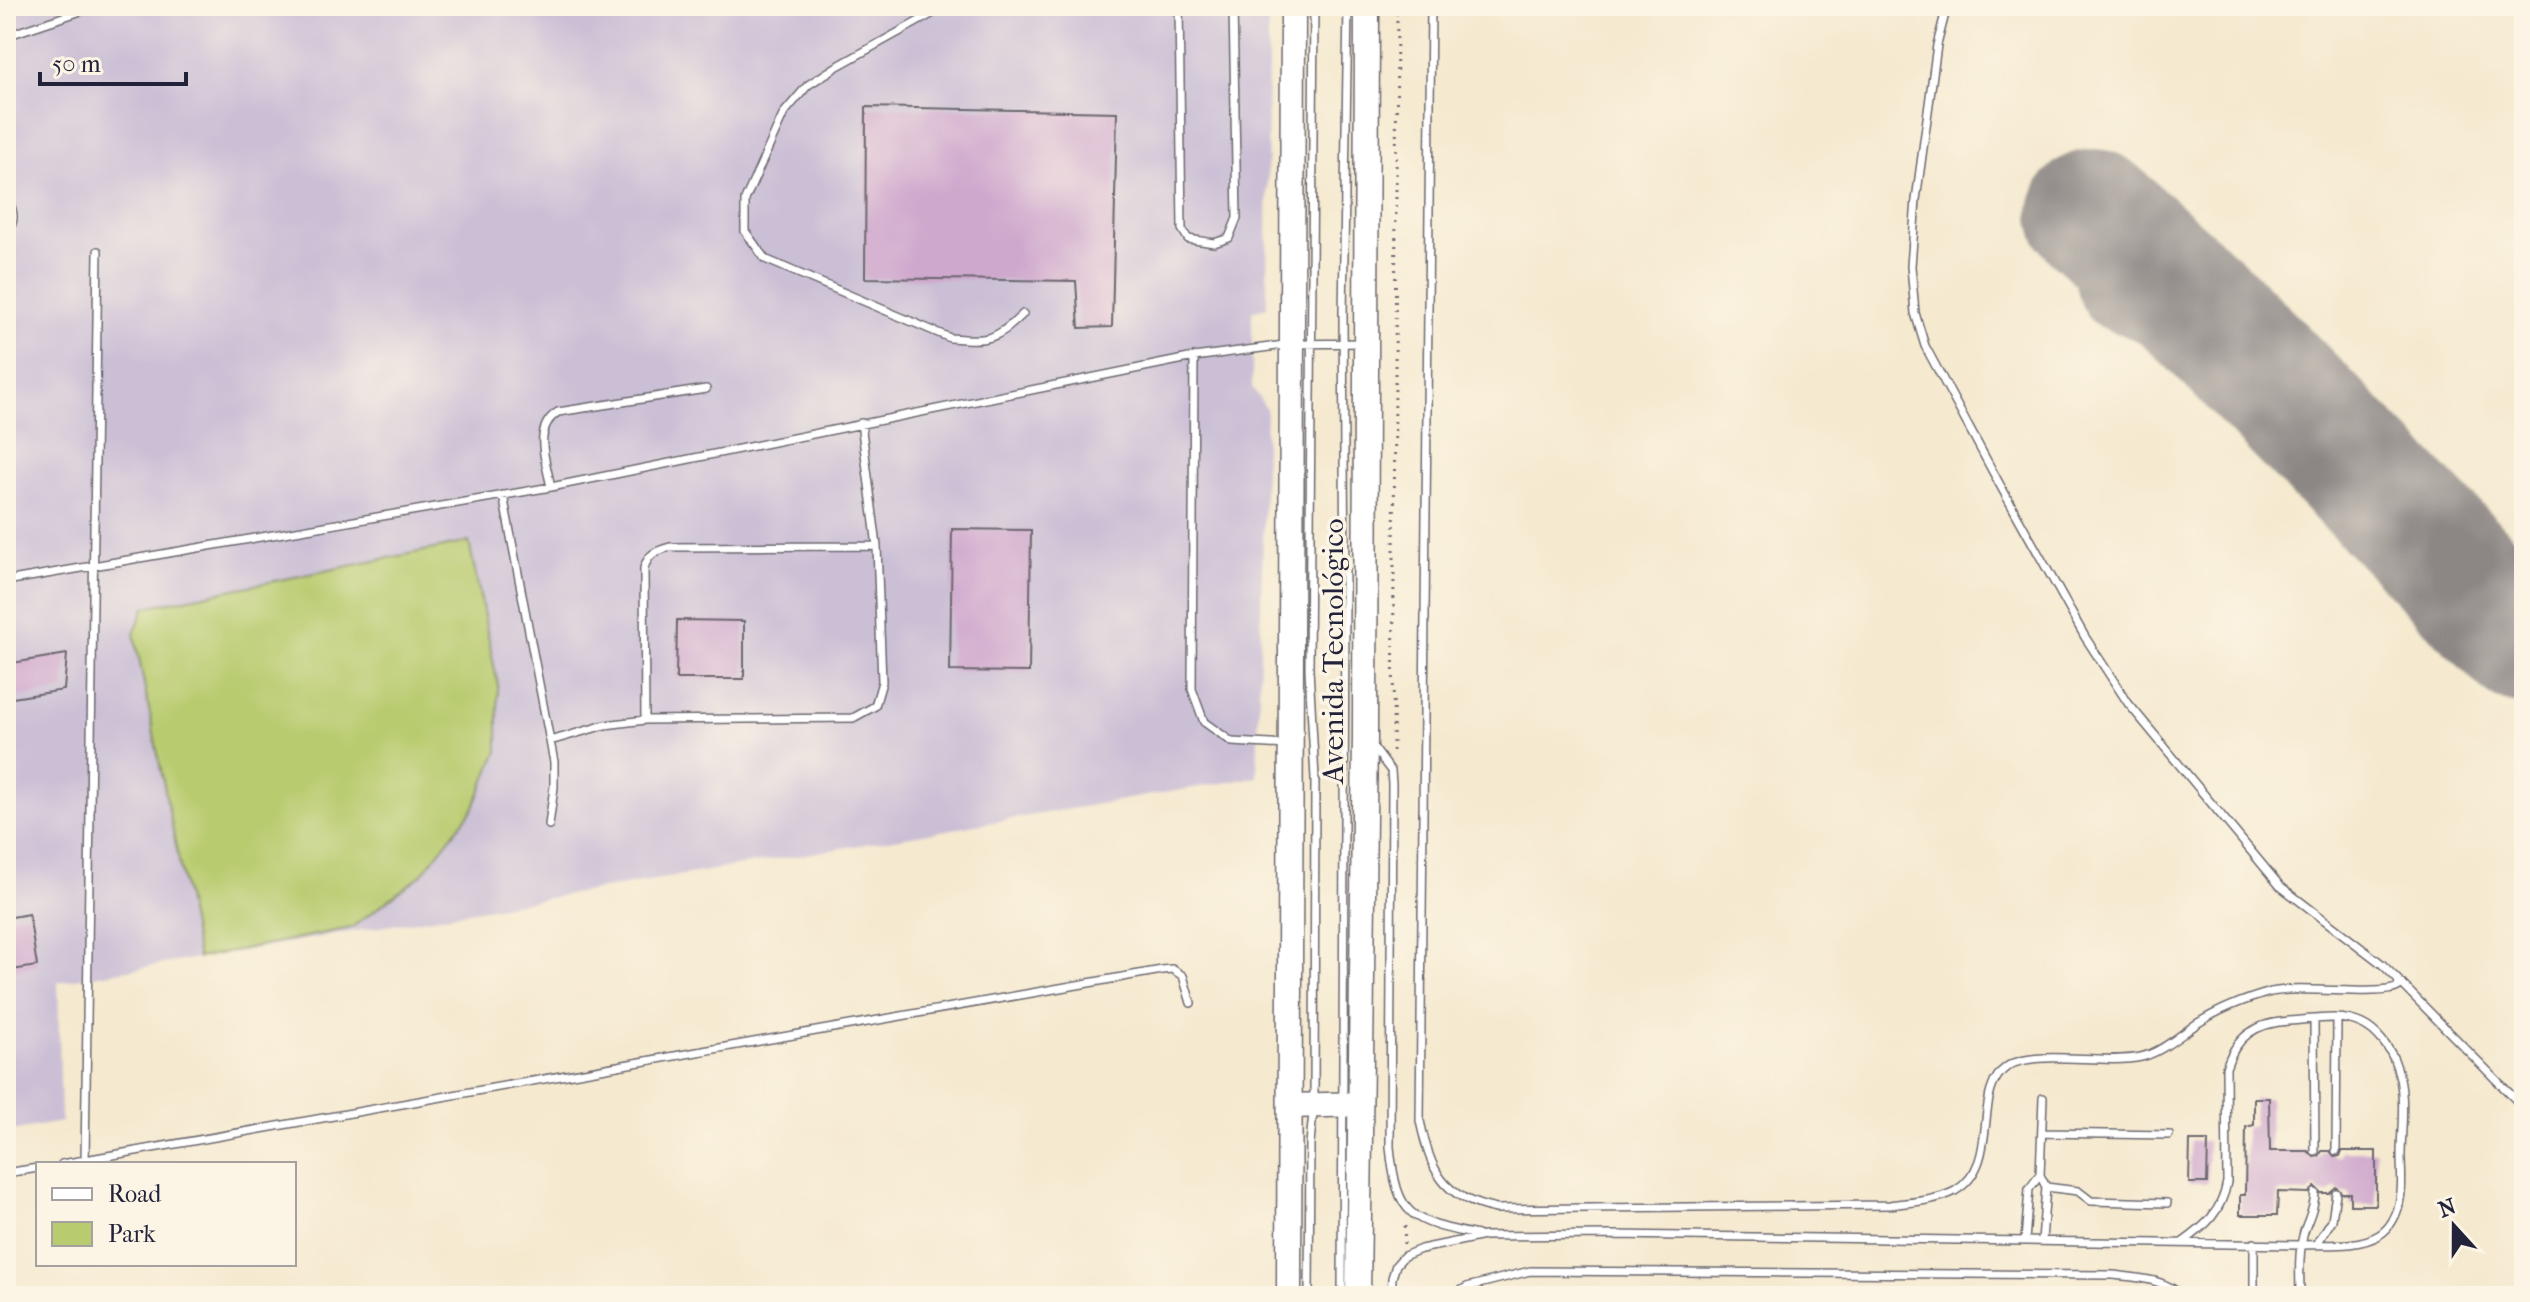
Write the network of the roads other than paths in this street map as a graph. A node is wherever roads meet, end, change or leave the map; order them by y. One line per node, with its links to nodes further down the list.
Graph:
1 (96, 6): 11 (lane)
2 (946, 6): 15 (lane)
3 (1179, 6): 4 (lane)
4 (1233, 6)
5 (1293, 6): 17 (main road, Avenida Tecnológico)
6 (1314, 6): 17 (lane)
7 (1348, 6): 16 (lane)
8 (1367, 6): 16 (main road, Avenida Tecnológico)
9 (1431, 6): 31 (lane)
10 (1947, 6): 31 (lane)
11 (6, 36)
12 (6, 192): 13 (lane)
13 (6, 232)
14 (98, 251): 24 (lane)
15 (1023, 314)
16 (1354, 343): 17 (lane); 27 (main road, Avenida Tecnológico); 36 (lane)
17 (1302, 344): 18 (lane); 29 (main road, Avenida Tecnológico); 37 (lane)
18 (1194, 357): 20 (lane); 29 (lane)
19 (706, 389): 21 (lane)
20 (861, 423): 21 (lane); 23 (lane)
21 (551, 487): 22 (lane)
22 (503, 495): 24 (lane); 28 (lane)
23 (877, 546): 26 (lane); 26 (lane)
24 (93, 566): 25 (lane); 43 (lane)
25 (6, 581)
26 (645, 720): 28 (lane)
27 (1365, 736): 36 (main road, Avenida Tecnológico); 52 (lane)
28 (550, 741): 30 (lane)
29 (1291, 745): 37 (main road, Avenida Tecnológico)
30 (549, 825)
31 (2399, 981): 38 (lane)
32 (1191, 1003): 43 (lane)
33 (2337, 1019): 34 (lane); 42 (lane); 57 (lane)
34 (2314, 1020): 41 (lane); 55 (lane)
35 (2043, 1098): 39 (lane)
36 (1352, 1104): 37 (main road); 61 (lane); 62 (main road, Avenida Tecnológico)
37 (1302, 1105): 59 (main road, Avenida Tecnológico); 60 (lane)
38 (2524, 1108)
39 (2042, 1133): 40 (lane); 47 (lane)
40 (2169, 1135)
41 (2315, 1151)
42 (2336, 1151)
43 (85, 1160): 44 (lane)
44 (74, 1162)
45 (36, 1168): 46 (lane)
46 (6, 1173)
47 (2040, 1175): 48 (lane); 53 (lane)
48 (2046, 1187): 51 (lane); 54 (lane)
49 (2315, 1193): 58 (lane)
50 (2336, 1193): 57 (lane)
51 (2167, 1203)
52 (1484, 1236): 53 (lane); 63 (lane)
53 (2025, 1241): 54 (lane)
54 (2042, 1241): 55 (lane)
55 (2183, 1242): 56 (lane)
56 (2254, 1243): 58 (lane); 66 (lane)
57 (2317, 1244): 58 (lane)
58 (2301, 1245): 67 (lane)
59 (1289, 1296)
60 (1309, 1296)
61 (1342, 1296)
62 (1358, 1296)
63 (1391, 1296)
64 (1452, 1296): 65 (lane)
65 (2182, 1296)
66 (2254, 1296)
67 (2300, 1296)

